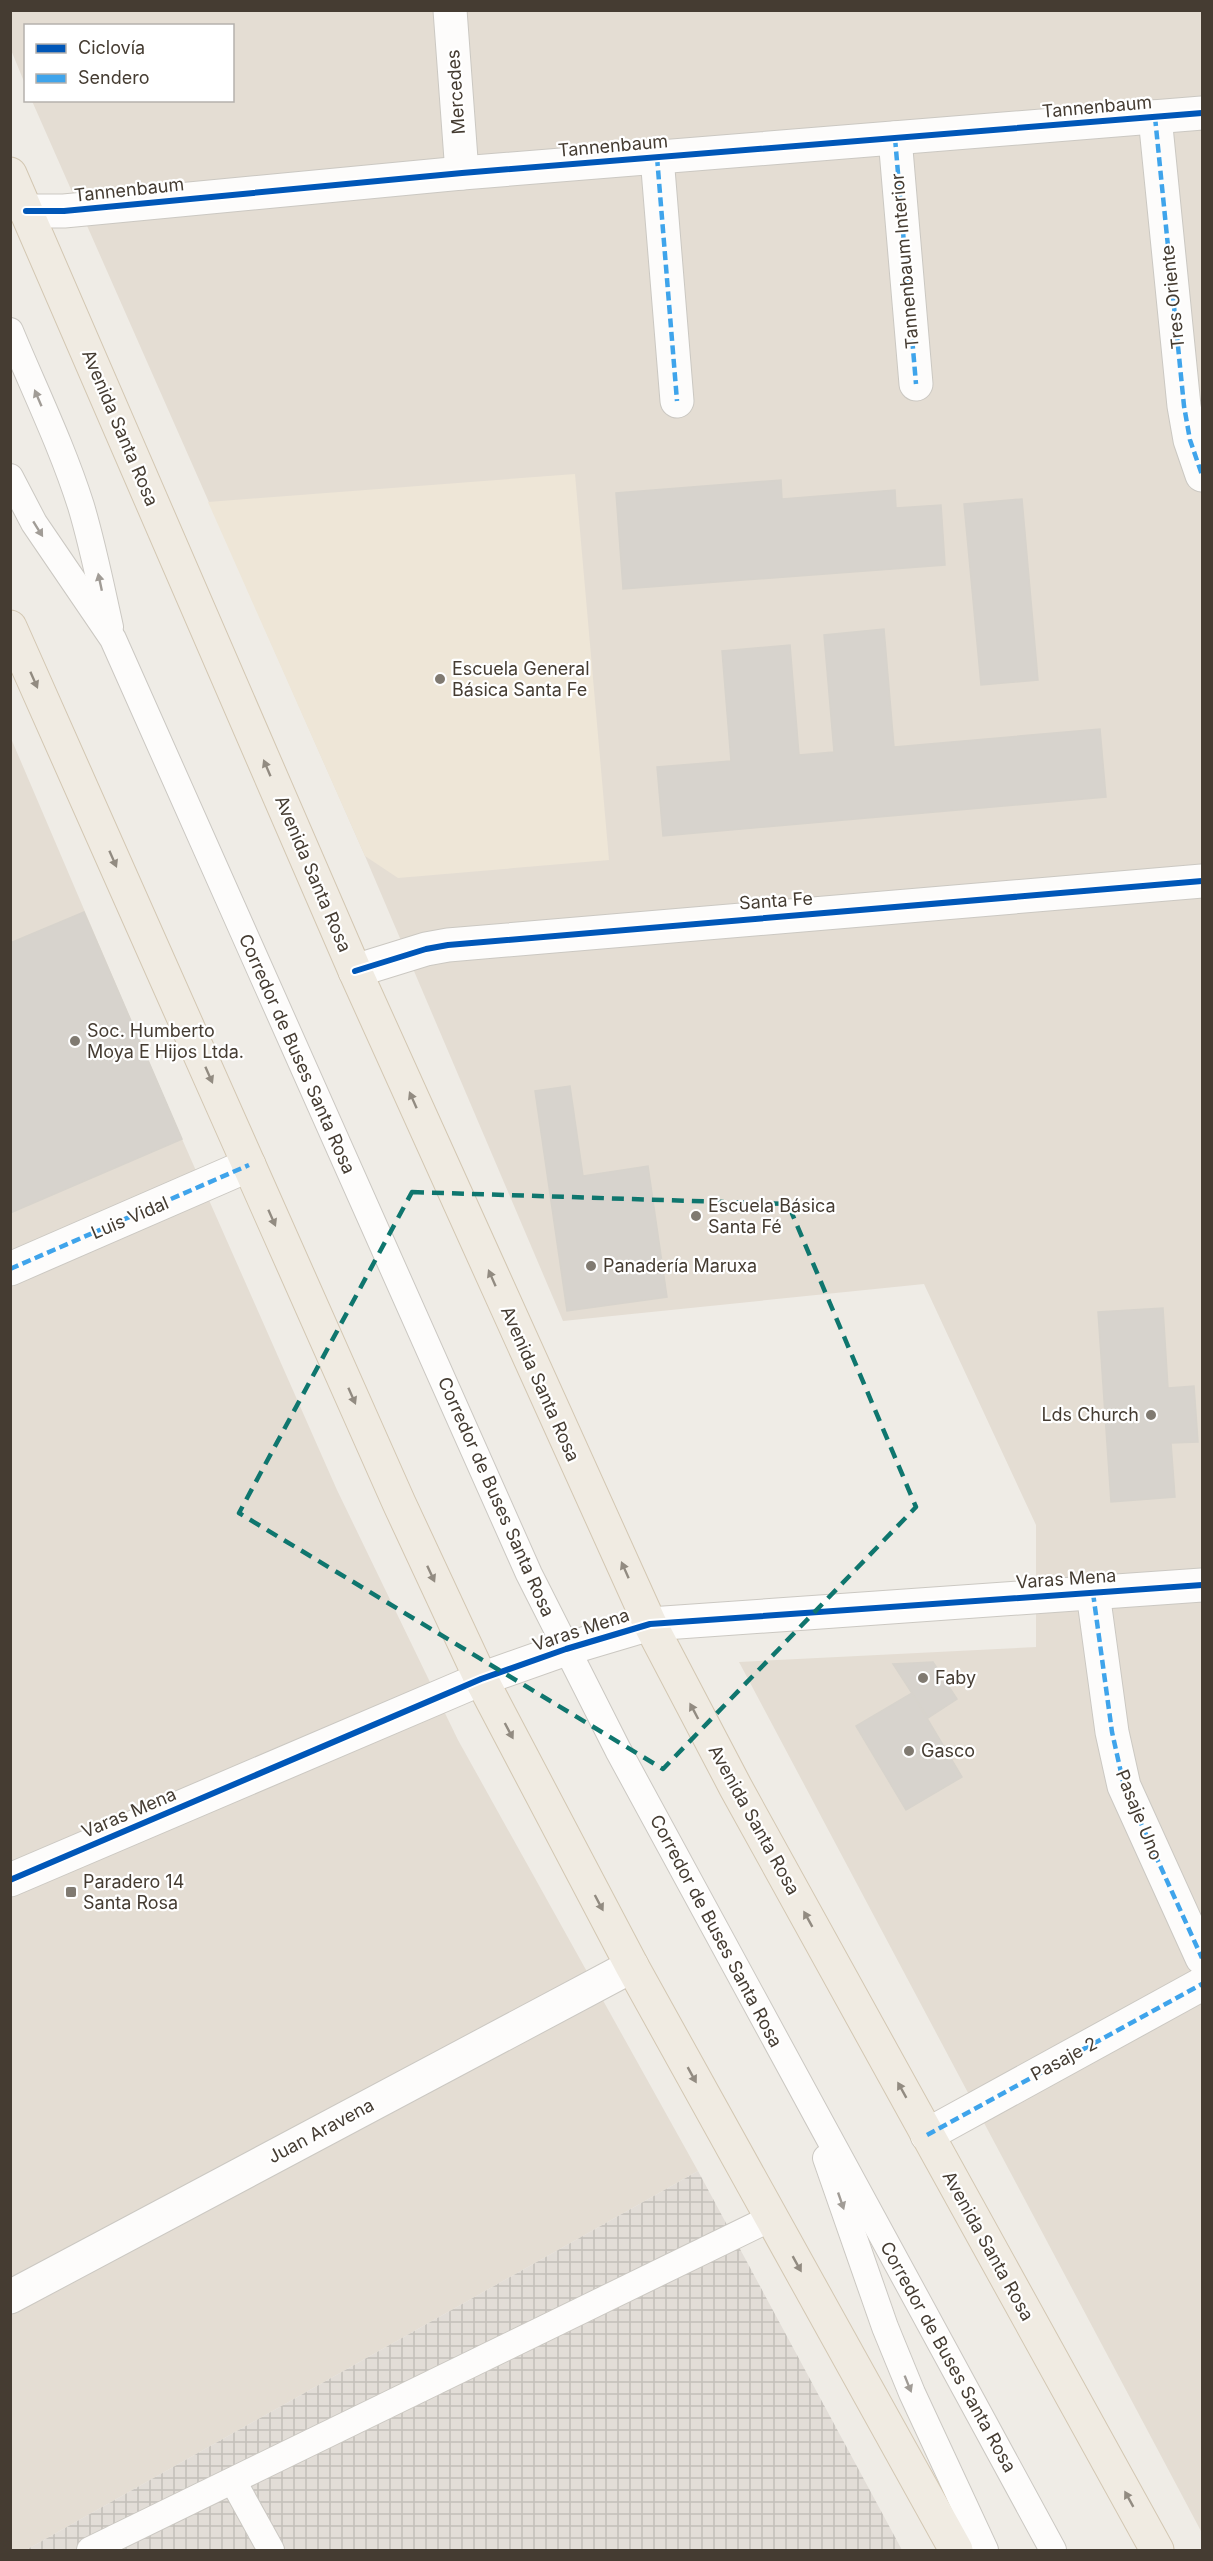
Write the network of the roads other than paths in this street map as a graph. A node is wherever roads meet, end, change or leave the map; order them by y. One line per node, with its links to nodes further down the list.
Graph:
1 (450, 10): 6 (street, Mercedes)
2 (1203, 113): 3 (street, Tannenbaum)
3 (1155, 117): 4 (street, Tannenbaum); 12 (street, Tres Oriente)
4 (895, 138): 5 (street, Tannenbaum); 10 (street, Tannenbaum Interior)
5 (657, 157): 6 (street, Tannenbaum); 11 (street)
6 (462, 172): 8 (street, Tannenbaum)
7 (10, 174): 8 (main road, Avenida Santa Rosa)
8 (26, 211): 17 (main road, Avenida Santa Rosa, one-way to 8)
9 (10, 331): 15 (lane, Corredor de Buses Santa Rosa, one-way to 9)
10 (916, 384)
11 (677, 401)
12 (1203, 475)
13 (10, 477): 15 (lane, Corredor de Buses Santa Rosa, one-way to 15)
14 (10, 627): 18 (main road, one-way to 18)
15 (113, 639): 23 (lane, Corredor de Buses Santa Rosa)
16 (1203, 881): 17 (street, Santa Fe)
17 (355, 971): 22 (main road, Avenida Santa Rosa, one-way to 17)
18 (249, 1165): 19 (street, Luis Vidal); 24 (main road, one-way to 24)
19 (10, 1269)
20 (1203, 1586): 21 (street, Varas Mena)
21 (1093, 1593): 22 (street, Varas Mena); 26 (street, Pasaje Uno)
22 (650, 1624): 23 (street, Varas Mena); 30 (main road, Avenida Santa Rosa, one-way to 22)
23 (566, 1649): 24 (street, Varas Mena); 29 (lane, Corredor de Buses Santa Rosa)
24 (481, 1679): 25 (street, Varas Mena); 27 (main road, one-way to 27)
25 (10, 1880)
26 (1203, 1958)
27 (632, 1966): 31 (main road, one-way to 31); 32 (street, Juan Aravena)
28 (1203, 1984): 30 (street, Pasaje 2)
29 (801, 2087): 37 (lane, one-way to 37); 38 (lane, Corredor de Buses Santa Rosa)
30 (927, 2135): 39 (main road, Avenida Santa Rosa, one-way to 30)
31 (771, 2218): 33 (lane); 36 (main road, one-way to 36)
32 (10, 2297)
33 (233, 2481): 34 (lane); 35 (lane)
34 (90, 2550)
35 (271, 2550)
36 (956, 2550)
37 (985, 2550)
38 (1053, 2550)
39 (1157, 2550)

